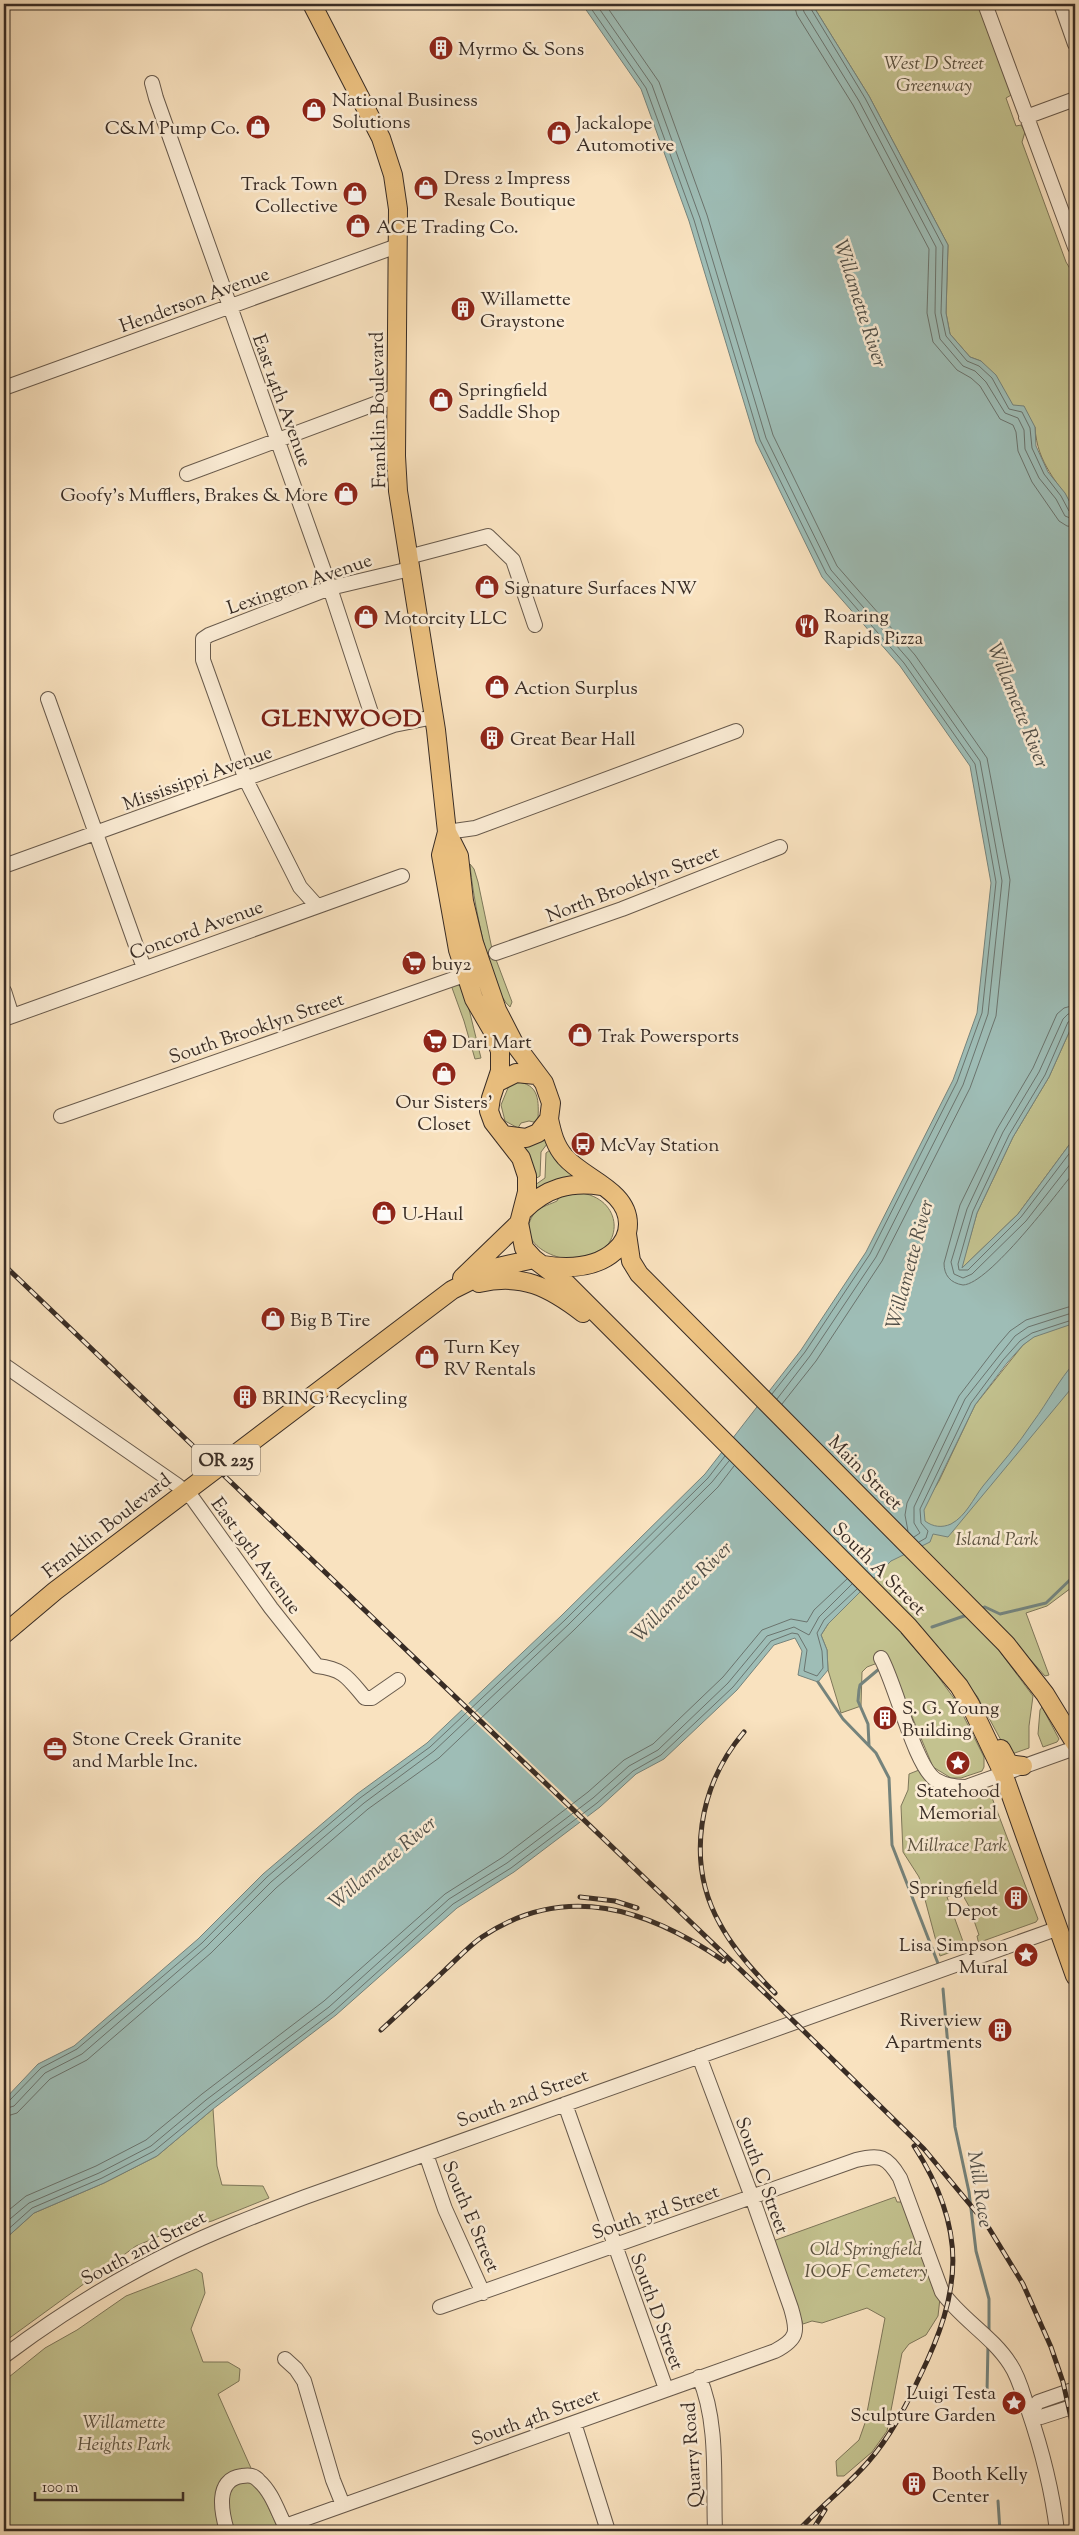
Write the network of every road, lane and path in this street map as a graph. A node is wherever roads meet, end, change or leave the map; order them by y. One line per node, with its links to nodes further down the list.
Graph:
1 (312, 4): 8 (main road, Franklin Boulevard)
2 (985, 4): 7 (street)
3 (1061, 4): 4 (street)
4 (1075, 44)
5 (152, 83): 10 (street, East 14th Avenue)
6 (1075, 98): 7 (street)
7 (1026, 117): 9 (street)
8 (397, 246): 10 (street, Henderson Avenue); 12 (main road, Franklin Boulevard)
9 (1075, 247)
10 (230, 306): 11 (street, Henderson Avenue); 13 (street, East 14th Avenue)
11 (4, 388)
12 (396, 396): 13 (street); 15 (main road, Franklin Boulevard)
13 (278, 440): 14 (street); 16 (street, East 14th Avenue)
14 (187, 474)
15 (409, 563): 16 (street, Lexington Avenue); 17 (street, Lexington Avenue); 19 (main road, Franklin Boulevard)
16 (330, 588): 20 (street, East 14th Avenue); 22 (street, Lexington Avenue)
17 (535, 625)
18 (48, 699): 24 (street)
19 (434, 717): 20 (street, Mississippi Avenue); 23 (main road, Franklin Boulevard)
20 (376, 731): 22 (street, Mississippi Avenue)
21 (736, 731): 23 (street)
22 (246, 780): 24 (street, Mississippi Avenue); 28 (street)
23 (447, 832): 31 (main road, Franklin Boulevard); 32 (main road, Franklin Boulevard)
24 (95, 834): 26 (street, Mississippi Avenue); 30 (street)
25 (780, 847): 29 (street, North Brooklyn Street)
26 (4, 866)
27 (402, 876): 28 (street, Concord Avenue)
28 (317, 906): 30 (street, Concord Avenue)
29 (496, 953)
30 (144, 968): 34 (street, Concord Avenue)
31 (482, 969): 32 (street, South Brooklyn Street); 35 (main road, Franklin Boulevard)
32 (464, 974): 36 (main road, Franklin Boulevard); 37 (street, South Brooklyn Street)
33 (4, 991): 34 (street)
34 (8, 1017)
35 (536, 1076): 36 (main road); 38 (main road, Franklin Boulevard)
36 (498, 1082): 39 (main road, Franklin Boulevard)
37 (61, 1116)
38 (549, 1119): 39 (main road); 40 (main road, Franklin Boulevard)
39 (503, 1134): 41 (main road, Franklin Boulevard)
40 (602, 1186): 41 (main road, Franklin Boulevard); 42 (main road, Franklin Boulevard)
41 (521, 1217): 43 (main road, Franklin Boulevard); 44 (main road, Franklin Boulevard / OR 225)
42 (627, 1234): 43 (main road, Franklin Boulevard); 52 (main road, Main Street)
43 (538, 1262): 44 (main road, Franklin Boulevard / OR 225); 45 (main road, South A Street)
44 (452, 1290): 45 (main road, OR 225); 47 (main road, Franklin Boulevard / OR 225)
45 (628, 1346): 50 (main road, South A Street)
46 (4, 1365): 47 (street, East 19th Avenue)
47 (185, 1492): 48 (main road, Franklin Boulevard / OR 225); 51 (street, East 19th Avenue)
48 (4, 1634)
49 (881, 1658): 55 (street)
50 (941, 1663): 54 (main road); 55 (main road, South A Street)
51 (398, 1680)
52 (1075, 1743)
53 (1075, 1748): 54 (street)
54 (1023, 1766): 55 (street)
55 (1003, 1773): 56 (main road, South A Street)
56 (1067, 1925): 57 (main road, South A Street); 58 (street, South 2nd Street)
57 (1075, 1976)
58 (698, 2056): 59 (street, South 2nd Street); 61 (street, South C Street)
59 (566, 2104): 60 (street, South 2nd Street); 62 (street, South D Street)
60 (426, 2154): 63 (street, South E Street); 66 (street, South 2nd Street)
61 (752, 2197): 62 (street, South 3rd Street); 65 (street, South C Street); 72 (street, South 3rd Street)
62 (615, 2245): 63 (street, South 3rd Street); 69 (street, South D Street)
63 (483, 2293): 64 (street, South 3rd Street)
64 (440, 2307)
65 (794, 2337): 68 (street, South 4th Street)
66 (4, 2356)
67 (285, 2359): 74 (street)
68 (699, 2377): 69 (street, South 4th Street); 78 (street, Quarry Road)
69 (666, 2389): 73 (street, South 4th Street)
70 (1075, 2390): 72 (street)
71 (1075, 2406): 72 (street)
72 (1030, 2413): 79 (street)
73 (574, 2423): 74 (street, South 4th Street); 77 (street)
74 (343, 2506): 75 (street, South 4th Street)
75 (287, 2529): 76 (street)
76 (227, 2531)
77 (608, 2531)
78 (715, 2531)
79 (1057, 2531)

